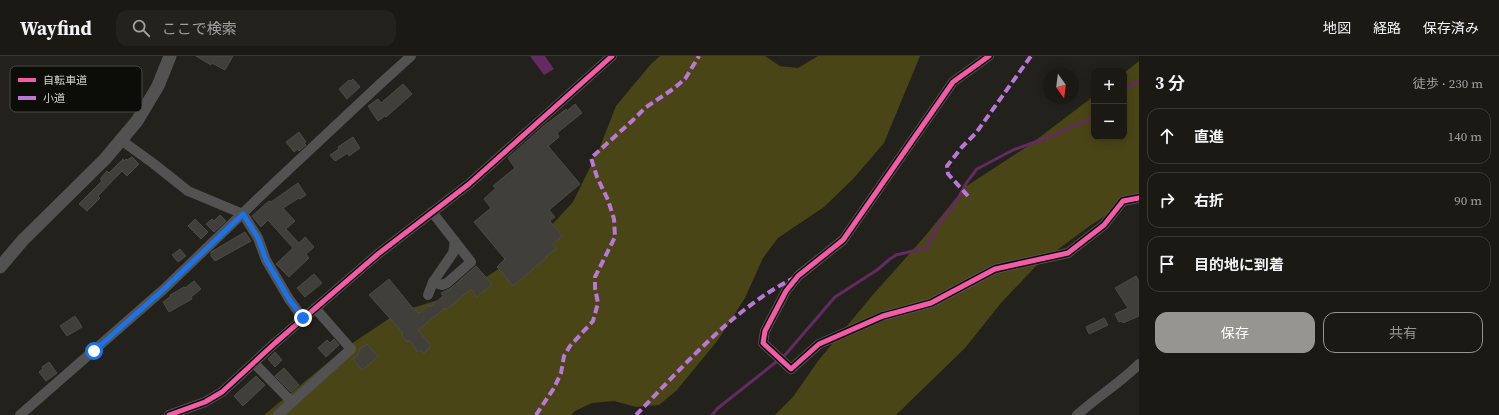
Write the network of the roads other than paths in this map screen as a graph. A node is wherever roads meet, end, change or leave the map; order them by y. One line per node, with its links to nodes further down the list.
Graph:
1 (170, 56): 5 (street)
2 (412, 56): 8 (street)
3 (612, 56): 7 (street)
4 (989, 56): 6 (street)
5 (121, 140): 8 (street); 10 (street)
6 (1139, 198)
7 (432, 212): 9 (street); 13 (street)
8 (243, 214): 14 (street); 19 (street)
9 (455, 241): 11 (street); 11 (street)
10 (0, 267)
11 (433, 282): 12 (street)
12 (428, 295)
13 (315, 308): 14 (street); 17 (street)
14 (303, 318): 15 (street)
15 (254, 363): 17 (street); 18 (street)
16 (1139, 364): 22 (street)
17 (292, 402): 21 (street)
18 (189, 412): 20 (street)
19 (20, 415)
20 (169, 415)
21 (278, 415)
22 (1077, 415)

